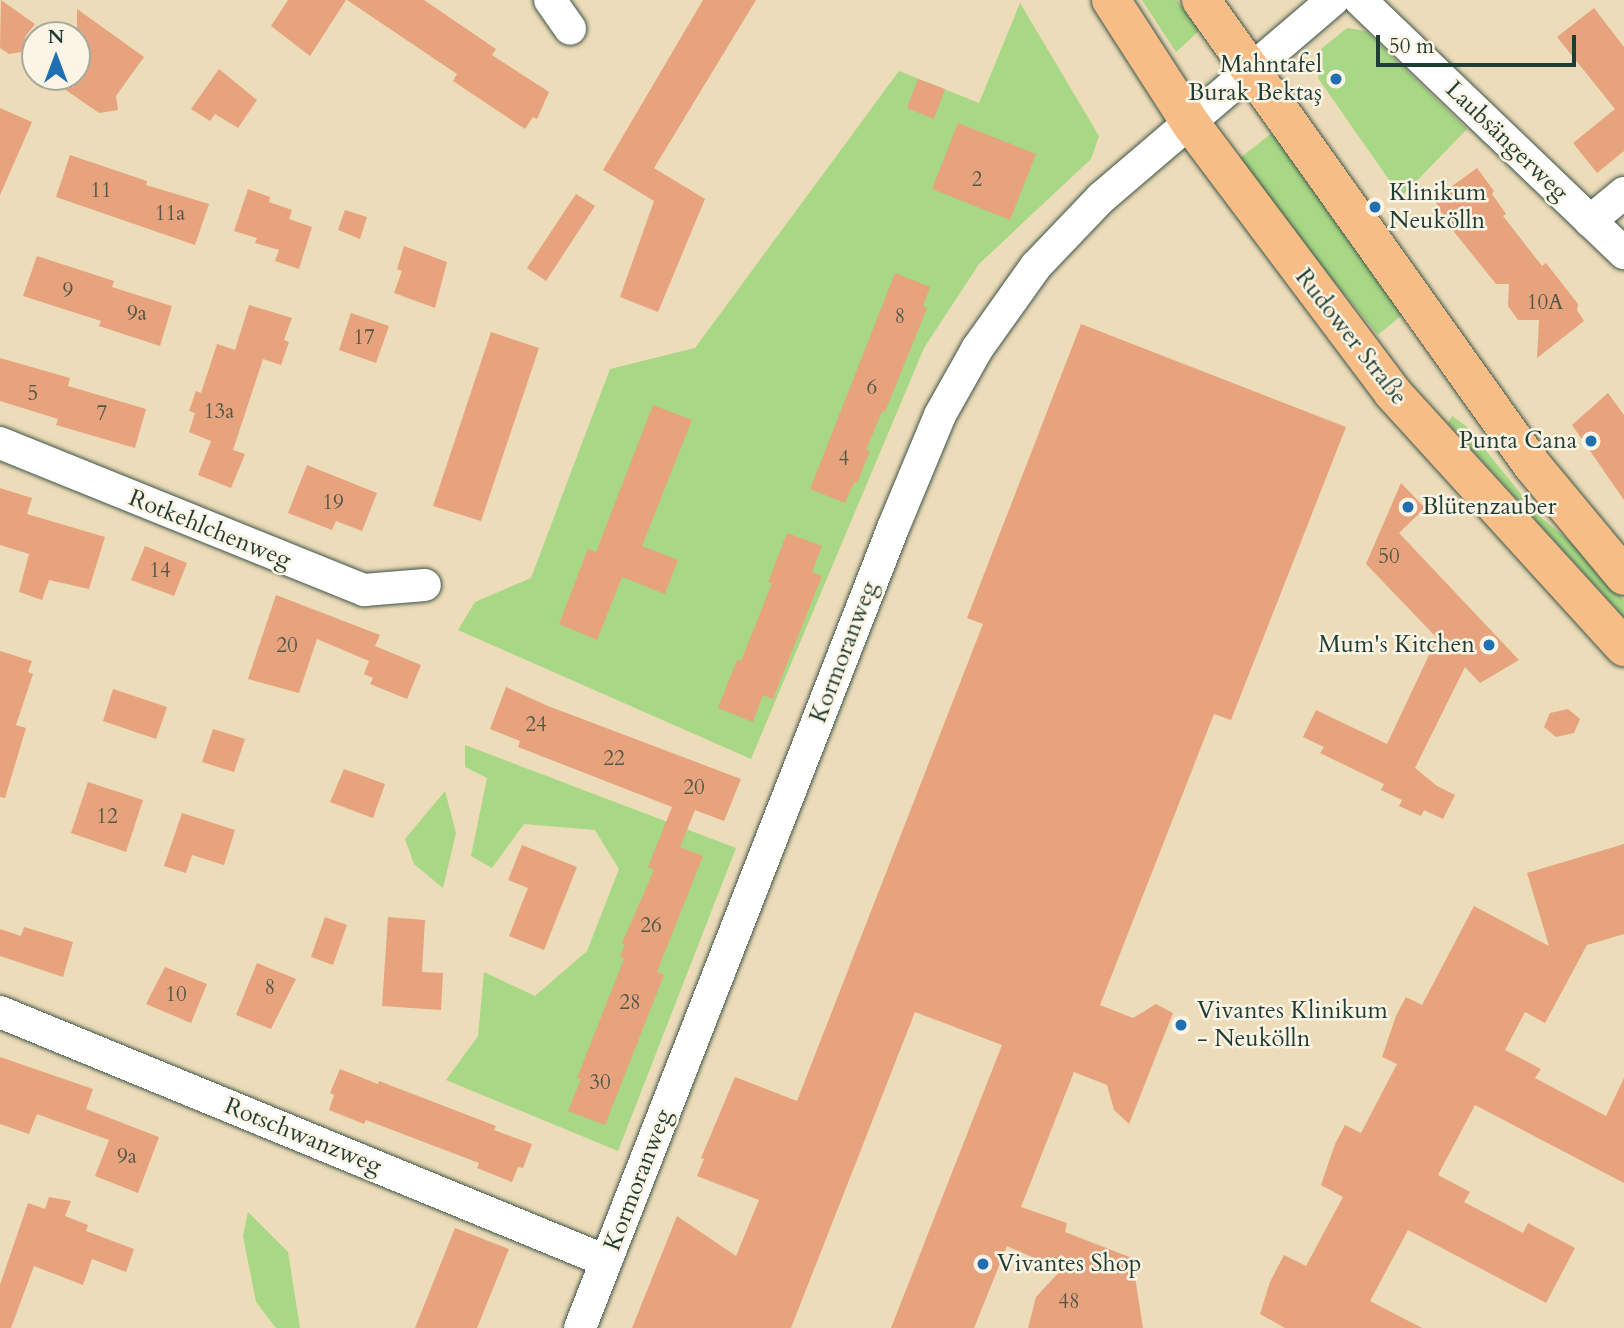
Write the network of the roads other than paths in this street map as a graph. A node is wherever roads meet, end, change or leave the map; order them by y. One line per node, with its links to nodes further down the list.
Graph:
1 (550, 0): 6 (street)
2 (1111, 0): 8 (main road, Rudower Straße)
3 (1201, 0): 7 (main road)
4 (1333, 0): 7 (street, Kormoranweg)
5 (1360, 0): 10 (street, Laubsängerweg)
6 (570, 29)
7 (1252, 71): 8 (street, Kormoranweg); 13 (main road)
8 (1191, 124): 15 (main road, Rudower Straße); 17 (street, Kormoranweg)
9 (1624, 193): 10 (street)
10 (1590, 221): 11 (street, Laubsängerweg)
11 (1624, 253)
12 (0, 443): 14 (street, Rotkehlchenweg)
13 (1624, 576)
14 (425, 585)
15 (1624, 647)
16 (0, 1012): 17 (street, Rotschwanzweg)
17 (606, 1261): 18 (street, Kormoranweg)
18 (580, 1328)

